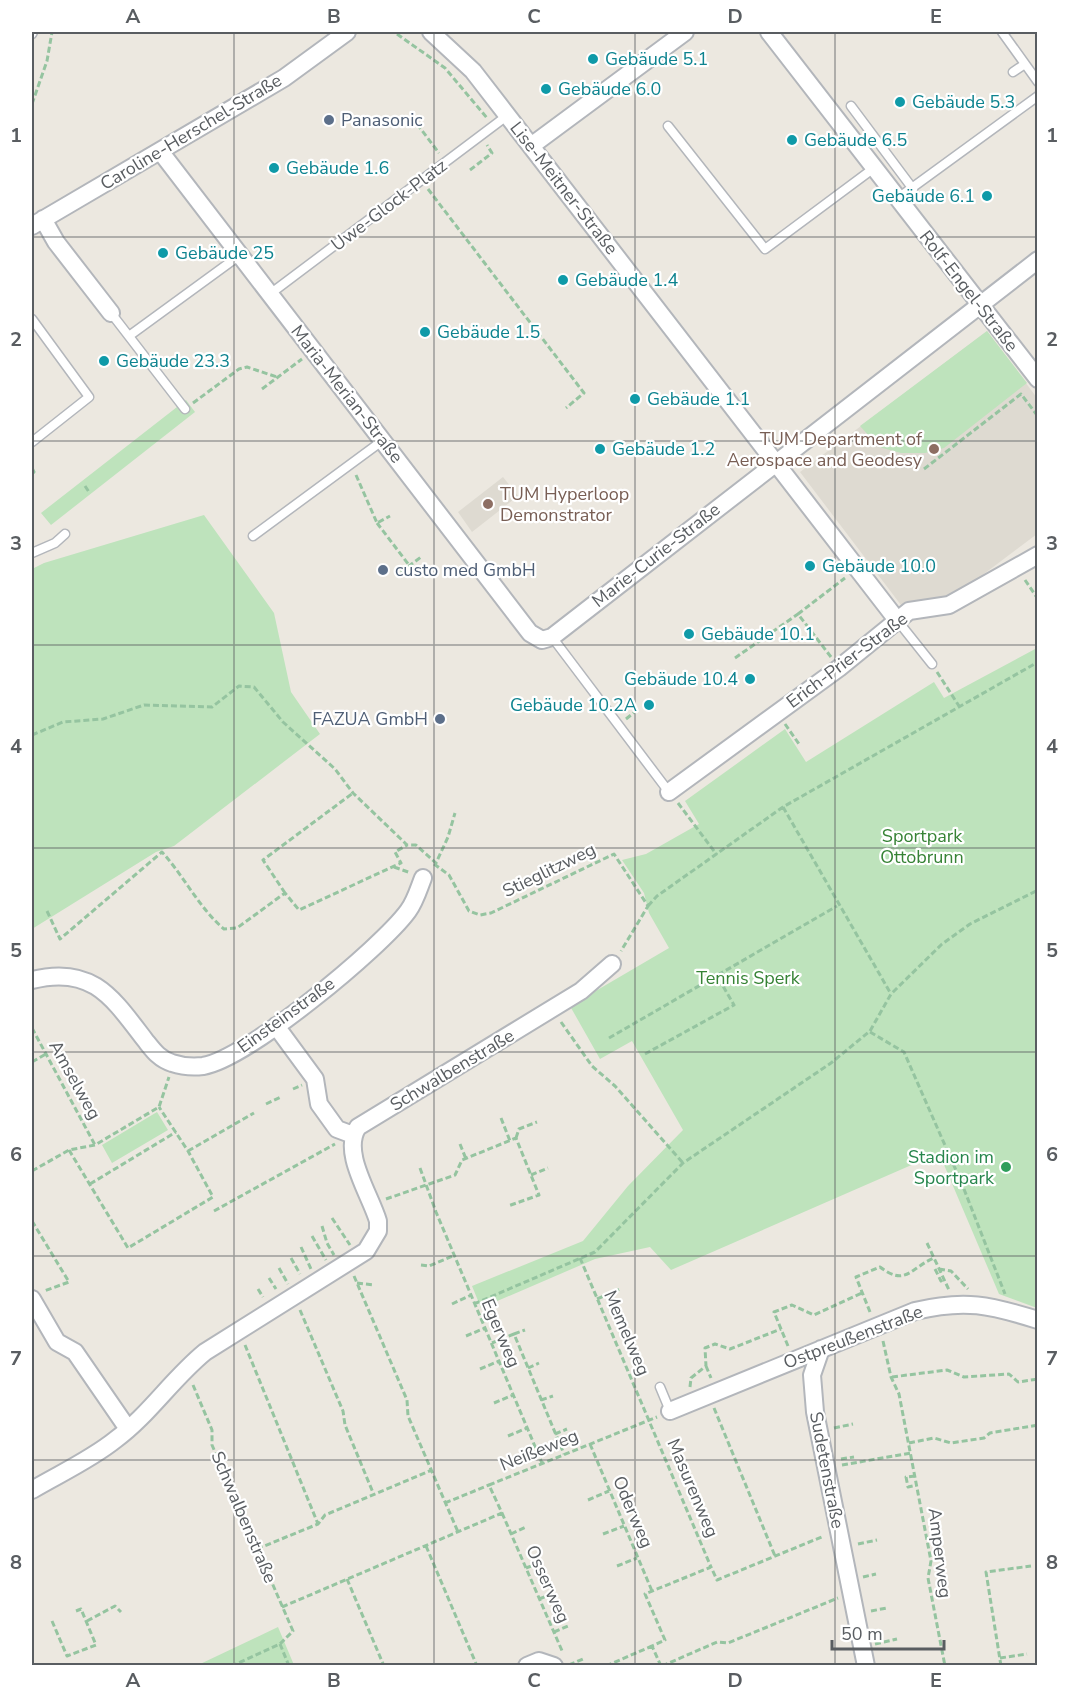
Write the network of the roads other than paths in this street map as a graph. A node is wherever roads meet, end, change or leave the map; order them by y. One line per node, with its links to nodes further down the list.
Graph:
1 (347, 32): 14 (street, Caroline-Herschel-Straße)
2 (431, 32): 11 (street, Lise-Meitner-Straße)
3 (685, 32): 13 (street)
4 (769, 32): 15 (street, Rolf-Engel-Straße)
5 (1002, 32): 6 (lane)
6 (1025, 64): 7 (lane); 8 (lane)
7 (1013, 72)
8 (1038, 82)
9 (1038, 96): 16 (lane)
10 (851, 106): 16 (lane)
11 (507, 115): 13 (street, Lise-Meitner-Straße); 21 (lane, Uwe-Glock-Platz)
12 (668, 126): 15 (lane)
13 (531, 146): 30 (street, Lise-Meitner-Straße)
14 (160, 151): 18 (street, Caroline-Herschel-Straße); 19 (street, Maria-Merian-Straße)
15 (874, 168): 17 (street, Rolf-Engel-Straße)
16 (914, 189): 17 (lane)
17 (898, 198): 22 (street, Rolf-Engel-Straße)
18 (37, 222): 23 (street)
19 (240, 255): 21 (street, Maria-Merian-Straße); 25 (lane)
20 (1038, 260): 22 (street, Marie-Curie-Straße)
21 (270, 294): 29 (street, Maria-Merian-Straße)
22 (980, 304): 26 (street, Rolf-Engel-Straße); 30 (street, Marie-Curie-Straße)
23 (111, 313): 25 (lane)
24 (32, 319): 28 (lane)
25 (129, 336): 27 (lane)
26 (1038, 379)
27 (185, 409)
28 (32, 441)
29 (382, 441): 32 (lane); 36 (street, Maria-Merian-Straße)
30 (775, 462): 35 (street, Lise-Meitner-Straße); 36 (street, Marie-Curie-Straße)
31 (65, 534): 33 (lane)
32 (254, 536)
33 (32, 553)
34 (1038, 555): 35 (street, Erich-Prier-Straße)
35 (897, 620): 37 (lane, Lise-Meitner-Straße); 38 (street, Erich-Prier-Straße)
36 (552, 637): 38 (lane)
37 (932, 664)
38 (669, 792)
39 (427, 873): 42 (street, Einsteinstraße)
40 (612, 964): 43 (street, Schwalbenstraße)
41 (32, 980): 42 (street, Einsteinstraße)
42 (276, 1026): 43 (street)
43 (353, 1135): 49 (street)
44 (36, 1295): 49 (street)
45 (1038, 1320): 46 (street, Ostpreußenstraße)
46 (821, 1349): 48 (street, Ostpreußenstraße); 53 (street, Sudetenstraße)
47 (660, 1387): 48 (lane)
48 (670, 1412)
49 (128, 1429): 50 (street)
50 (32, 1490)
51 (527, 1665): 52 (street)
52 (554, 1665)
53 (866, 1665)

